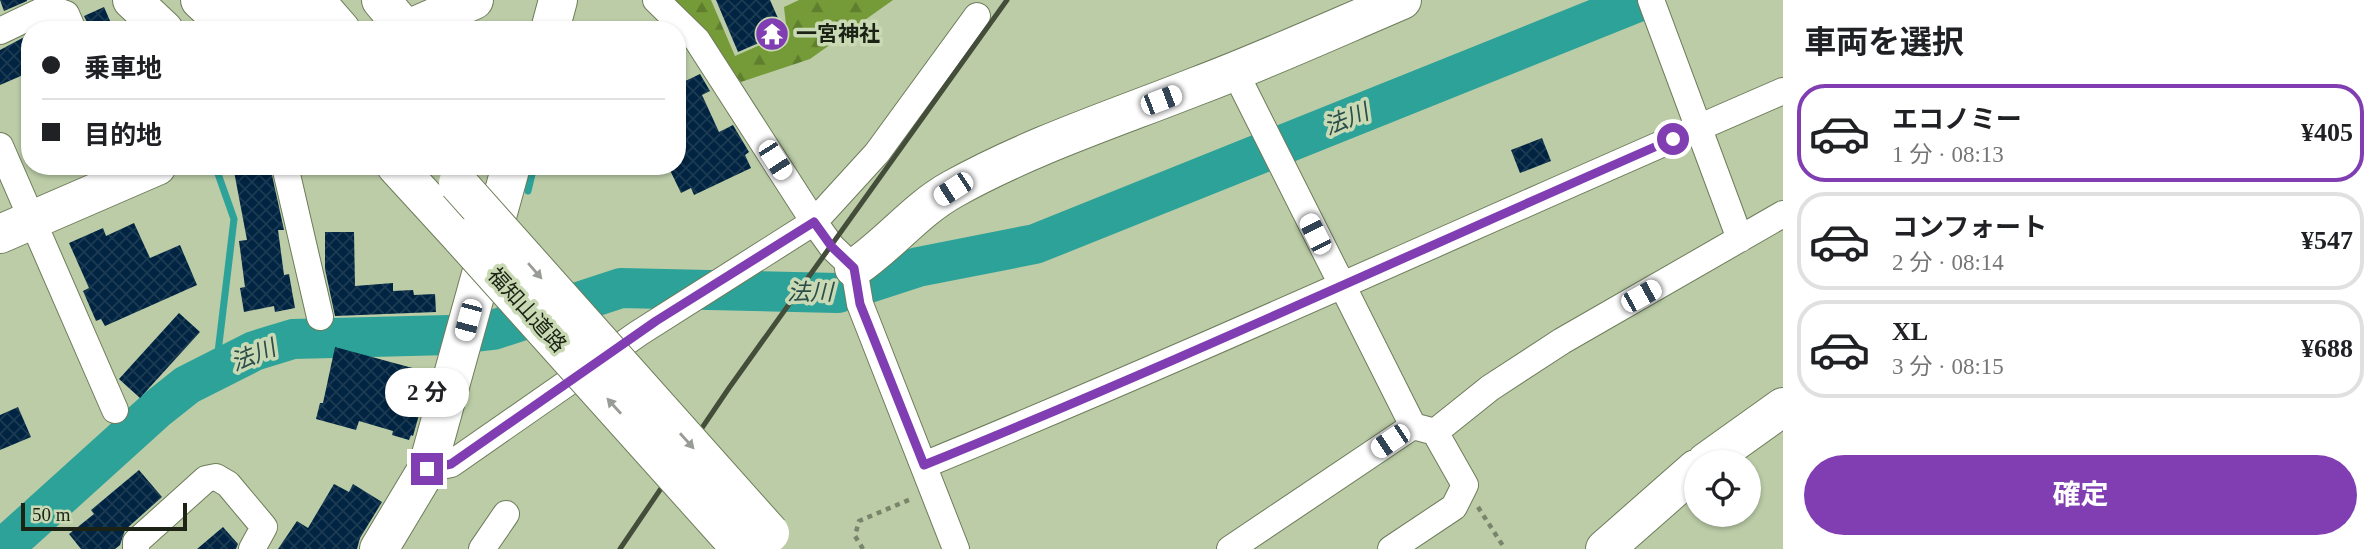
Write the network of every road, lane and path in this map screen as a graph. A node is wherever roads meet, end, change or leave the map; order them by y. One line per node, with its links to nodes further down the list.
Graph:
1 (132, 0): 13 (main road)
2 (200, 0): 14 (main road)
3 (234, 0): 15 (main road)
4 (277, 0): 16 (main road)
5 (381, 0): 17 (main road)
6 (474, 0): 18 (main road)
7 (558, 0): 19 (main road)
8 (656, 0): 20 (street)
9 (1402, 0): 23 (main road)
10 (1653, 5): 25 (street)
11 (977, 16): 34 (street)
12 (69, 21): 22 (street)
13 (157, 21)
14 (222, 21)
15 (256, 21)
16 (325, 21)
17 (398, 21)
18 (426, 21)
19 (552, 21)
20 (678, 21)
21 (686, 29): 34 (street)
22 (0, 30)
23 (1235, 72): 38 (main road); 39 (street)
24 (1783, 91): 25 (street)
25 (1697, 128): 37 (street); 39 (street)
26 (0, 146): 35 (street)
27 (137, 175): 35 (main road)
28 (287, 175): 40 (street)
29 (394, 175): 36 (main road)
30 (405, 175): 36 (main road, 福知山道路)
31 (450, 175): 51 (main road, 福知山道路, one-way to 51, bridge)
32 (509, 175): 46 (main road)
33 (1783, 214): 37 (street)
34 (814, 222): 38 (street); 46 (street)
35 (16, 227): 42 (street)
36 (452, 229): 51 (main road, 福知山道路, one-way to 36, bridge)
37 (1740, 239): 43 (street)
38 (856, 282): 45 (street)
39 (1340, 285): 43 (street); 45 (street)
40 (320, 317)
41 (1783, 407): 44 (main road)
42 (115, 410)
43 (1424, 429): 48 (street); 58 (street)
44 (1723, 450)
45 (924, 465): 49 (street)
46 (427, 469): 54 (main road)
47 (1684, 480): 61 (main road)
48 (1465, 485): 59 (street); 60 (path)
49 (933, 490): 56 (path); 57 (street)
50 (506, 514): 55 (street)
51 (765, 544)
52 (136, 549): 53 (street)
53 (252, 549)
54 (379, 549)
55 (482, 549)
56 (863, 549)
57 (956, 549)
58 (1230, 549)
59 (1391, 549)
60 (1505, 549)
61 (1605, 549)

